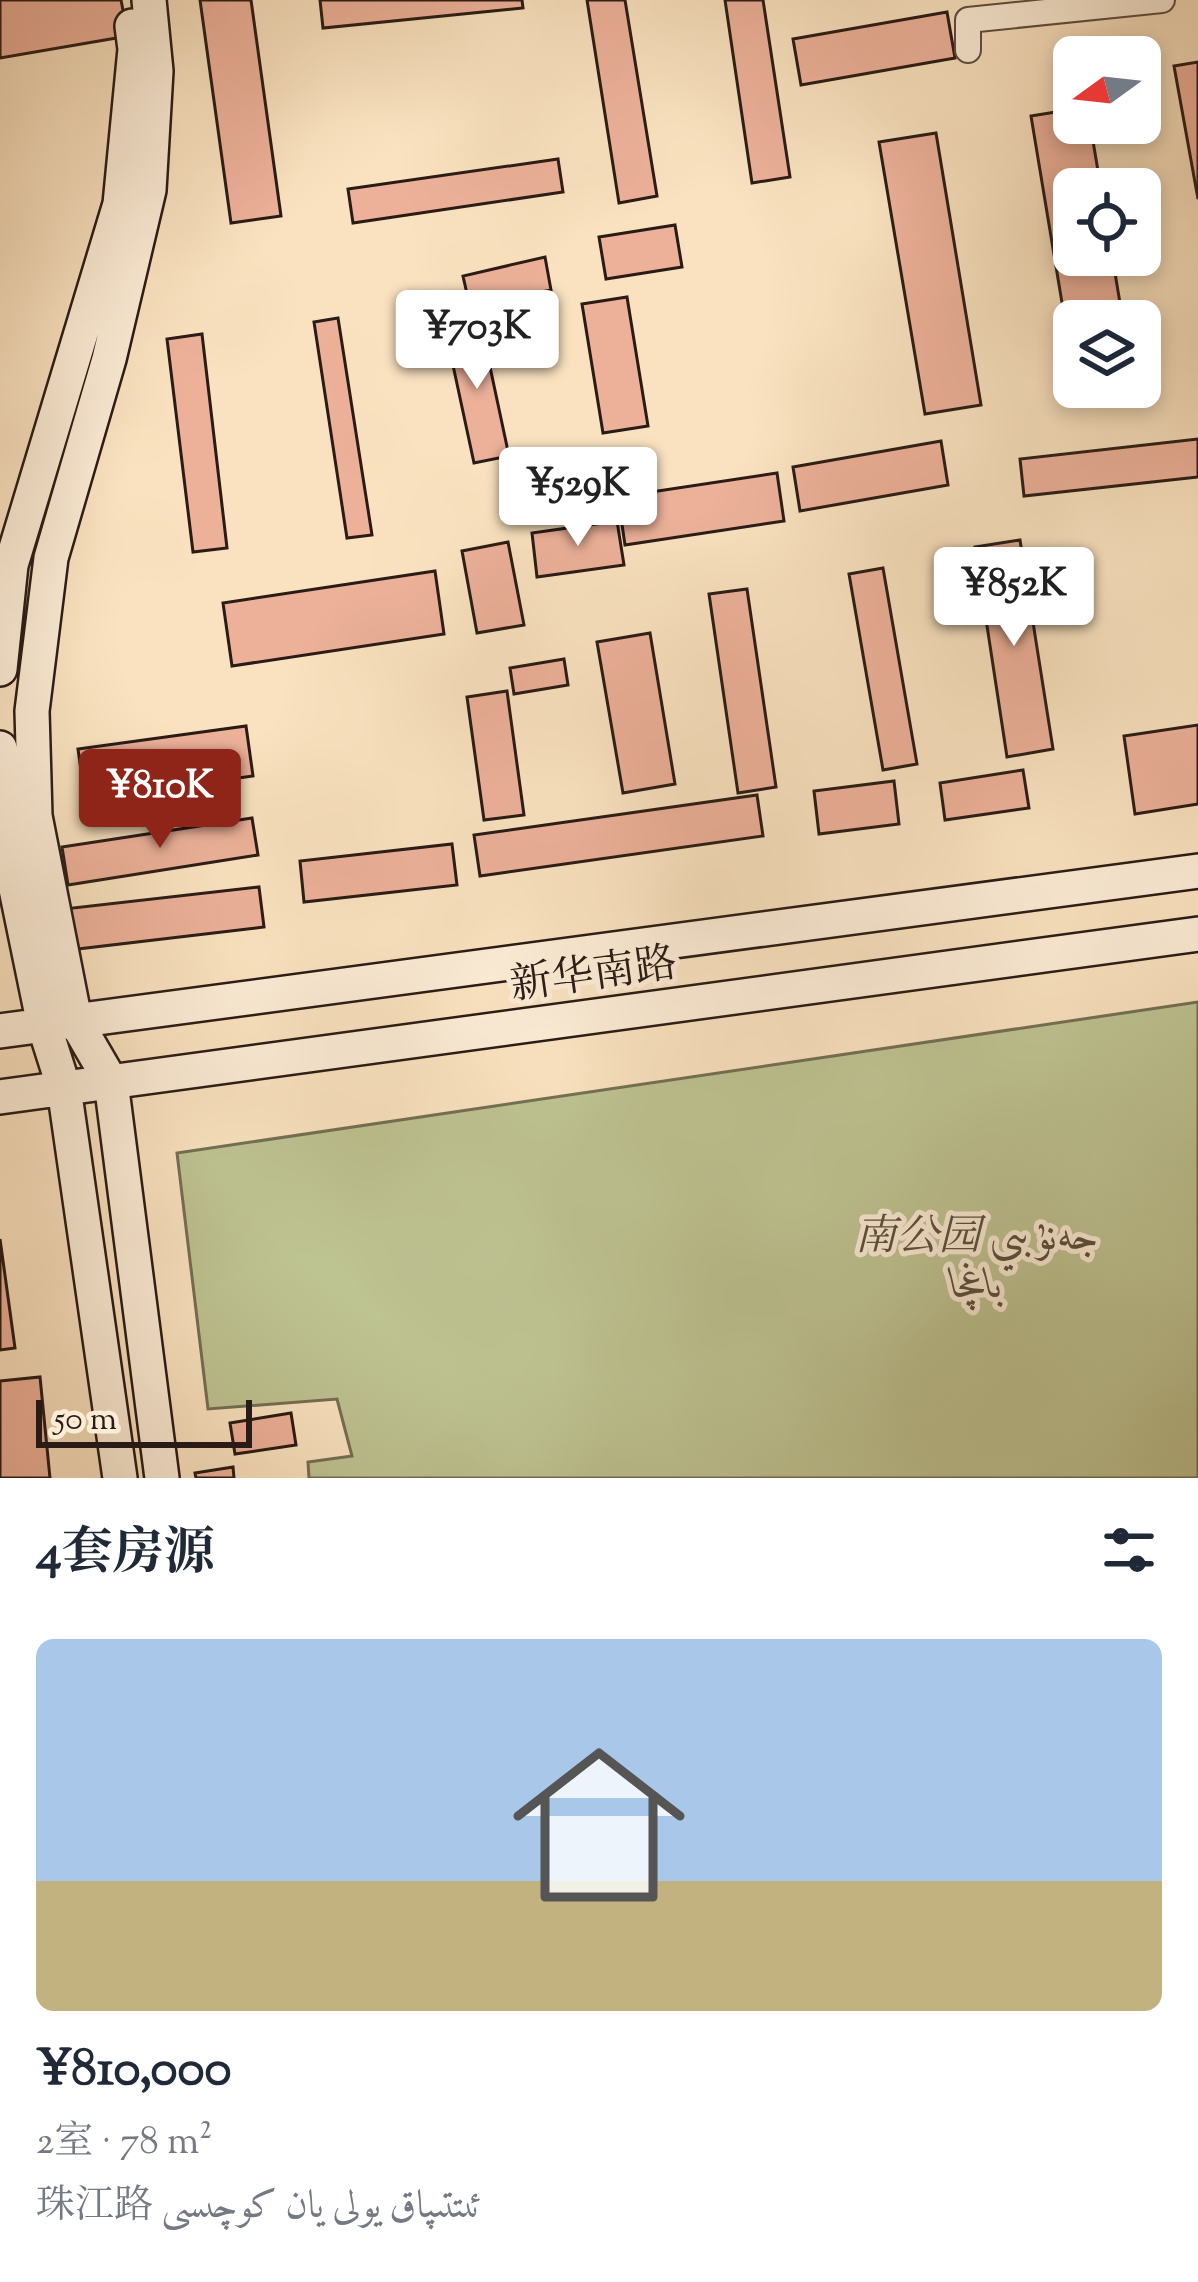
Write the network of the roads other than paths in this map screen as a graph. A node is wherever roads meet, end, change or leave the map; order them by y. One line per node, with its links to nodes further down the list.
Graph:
1 (129, 0): 6 (street)
2 (149, 0): 10 (street)
3 (1162, 0): 4 (street)
4 (967, 10): 5 (street)
5 (968, 50)
6 (0, 669)
7 (0, 748): 10 (street)
8 (1198, 871): 10 (street, 新华南路)
9 (1198, 934): 12 (street, 新华南路)
10 (60, 1022): 11 (street, 新华南路); 12 (street); 13 (street)
11 (0, 1030)
12 (111, 1082): 13 (street, 新华南路); 16 (street)
13 (64, 1088): 14 (street, 新华南路); 15 (street)
14 (0, 1097)
15 (120, 1478)
16 (162, 1478)

